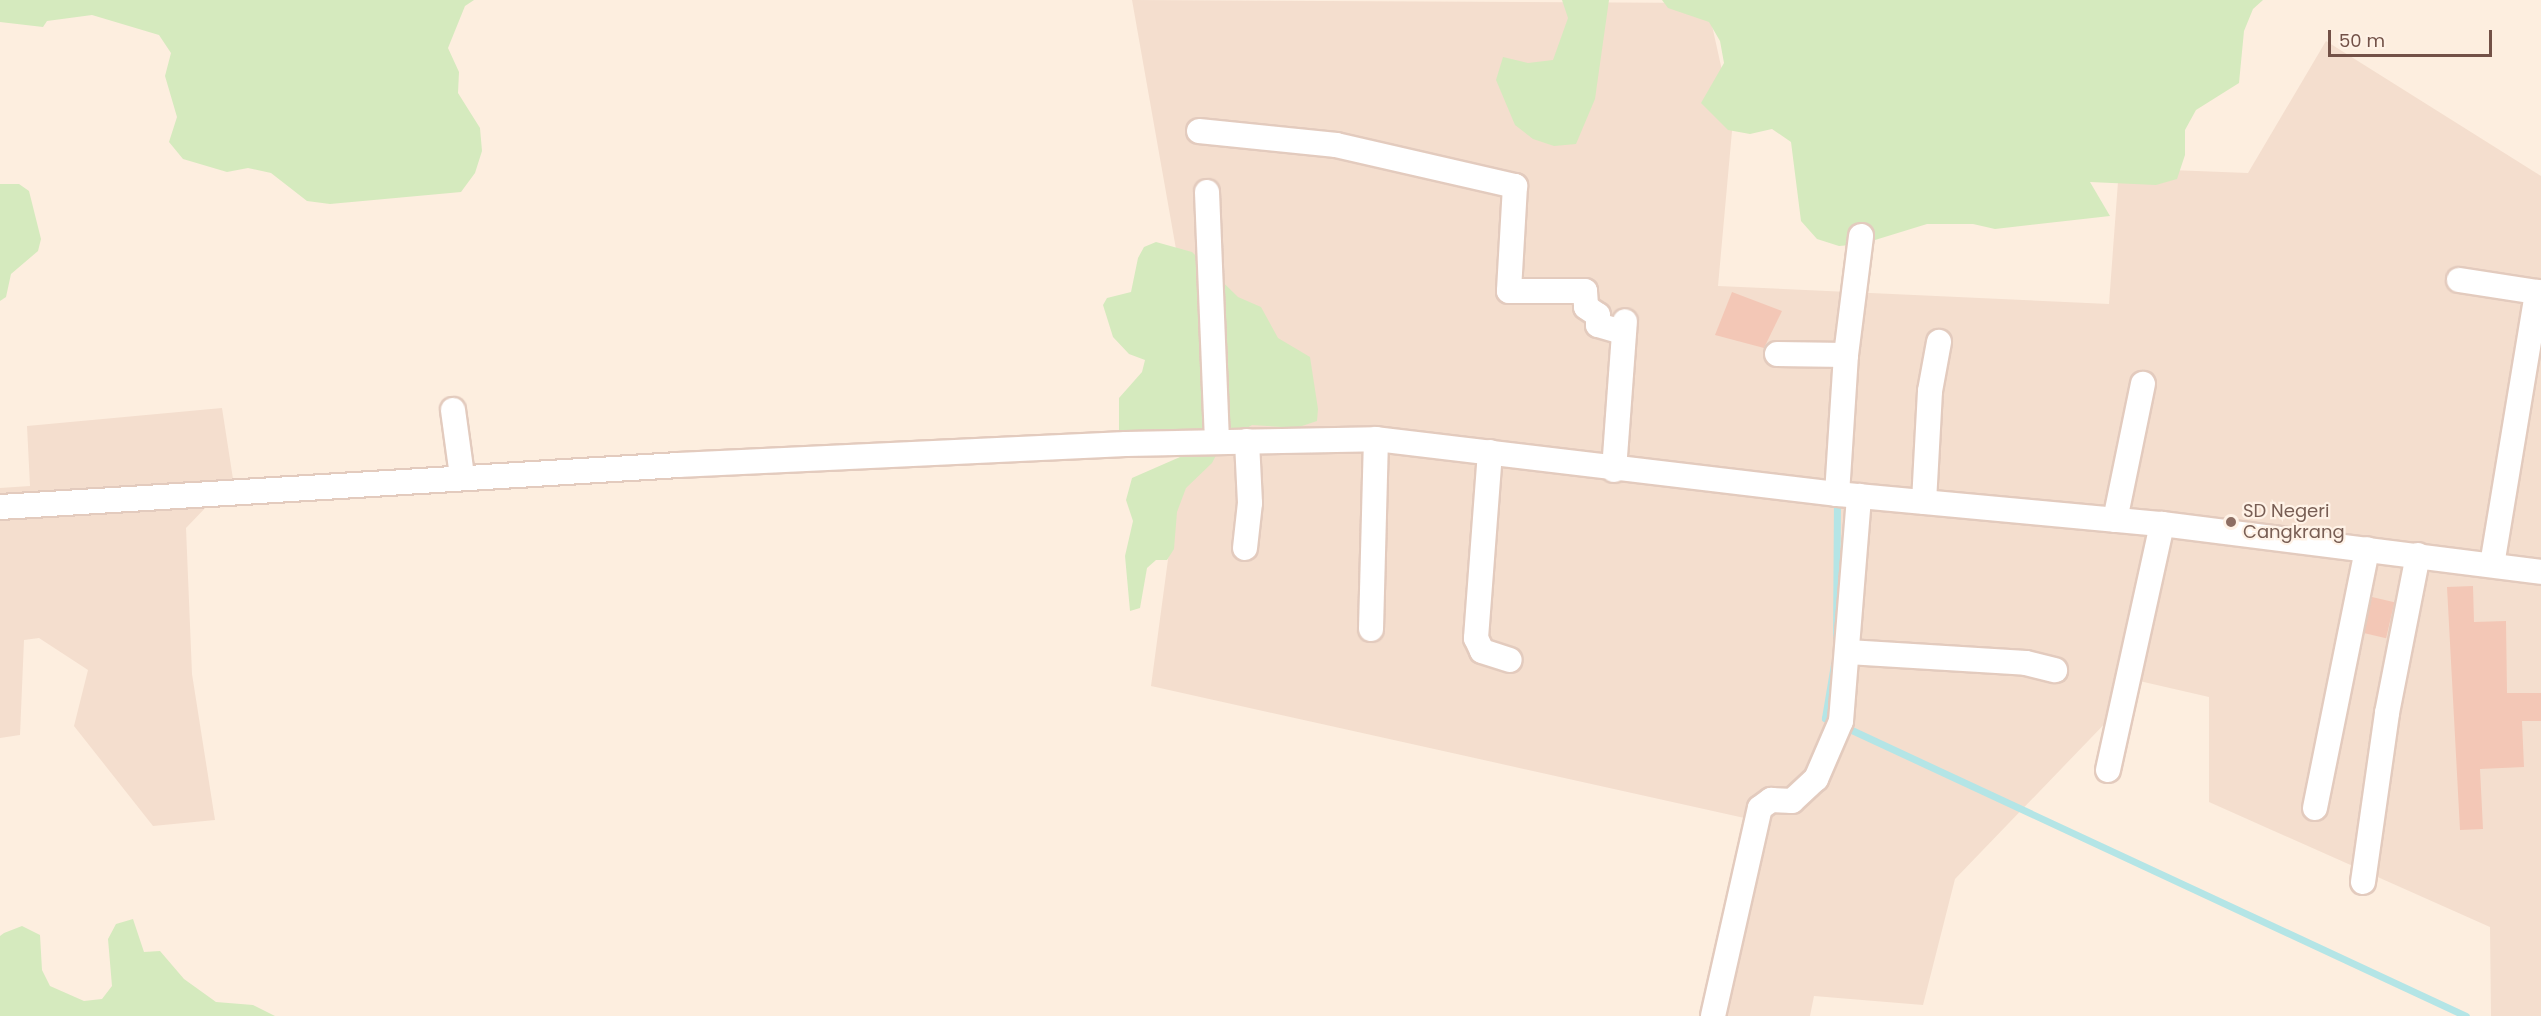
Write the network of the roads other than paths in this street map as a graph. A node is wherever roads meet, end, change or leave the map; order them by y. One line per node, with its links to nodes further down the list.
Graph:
1 (1199, 131): 16 (street)
2 (1207, 192): 13 (street)
3 (1861, 236): 8 (street)
4 (2459, 280): 5 (street)
5 (2539, 292): 25 (street)
6 (1939, 342): 18 (street)
7 (1777, 354): 8 (street)
8 (1846, 355): 17 (street)
9 (2143, 384): 20 (street)
10 (453, 410): 15 (street)
11 (1376, 439): 12 (street); 14 (street); 27 (street)
12 (1247, 441): 13 (street); 22 (street)
13 (1217, 442): 15 (street)
14 (1490, 452): 16 (street); 29 (street)
15 (461, 466): 19 (street)
16 (1614, 470): 17 (street)
17 (1848, 495): 18 (street); 28 (street)
18 (1924, 502): 20 (street)
19 (0, 507)
20 (2115, 520): 21 (street)
21 (2162, 524): 23 (street); 31 (street)
22 (1245, 548)
23 (2367, 549): 24 (street); 32 (street)
24 (2418, 555): 25 (street); 33 (street)
25 (2492, 565): 26 (street)
26 (2541, 572)
27 (1371, 629)
28 (1848, 652): 30 (street); 34 (street)
29 (1510, 660)
30 (2055, 670)
31 (2108, 770)
32 (2316, 808)
33 (2363, 882)
34 (1713, 1016)

